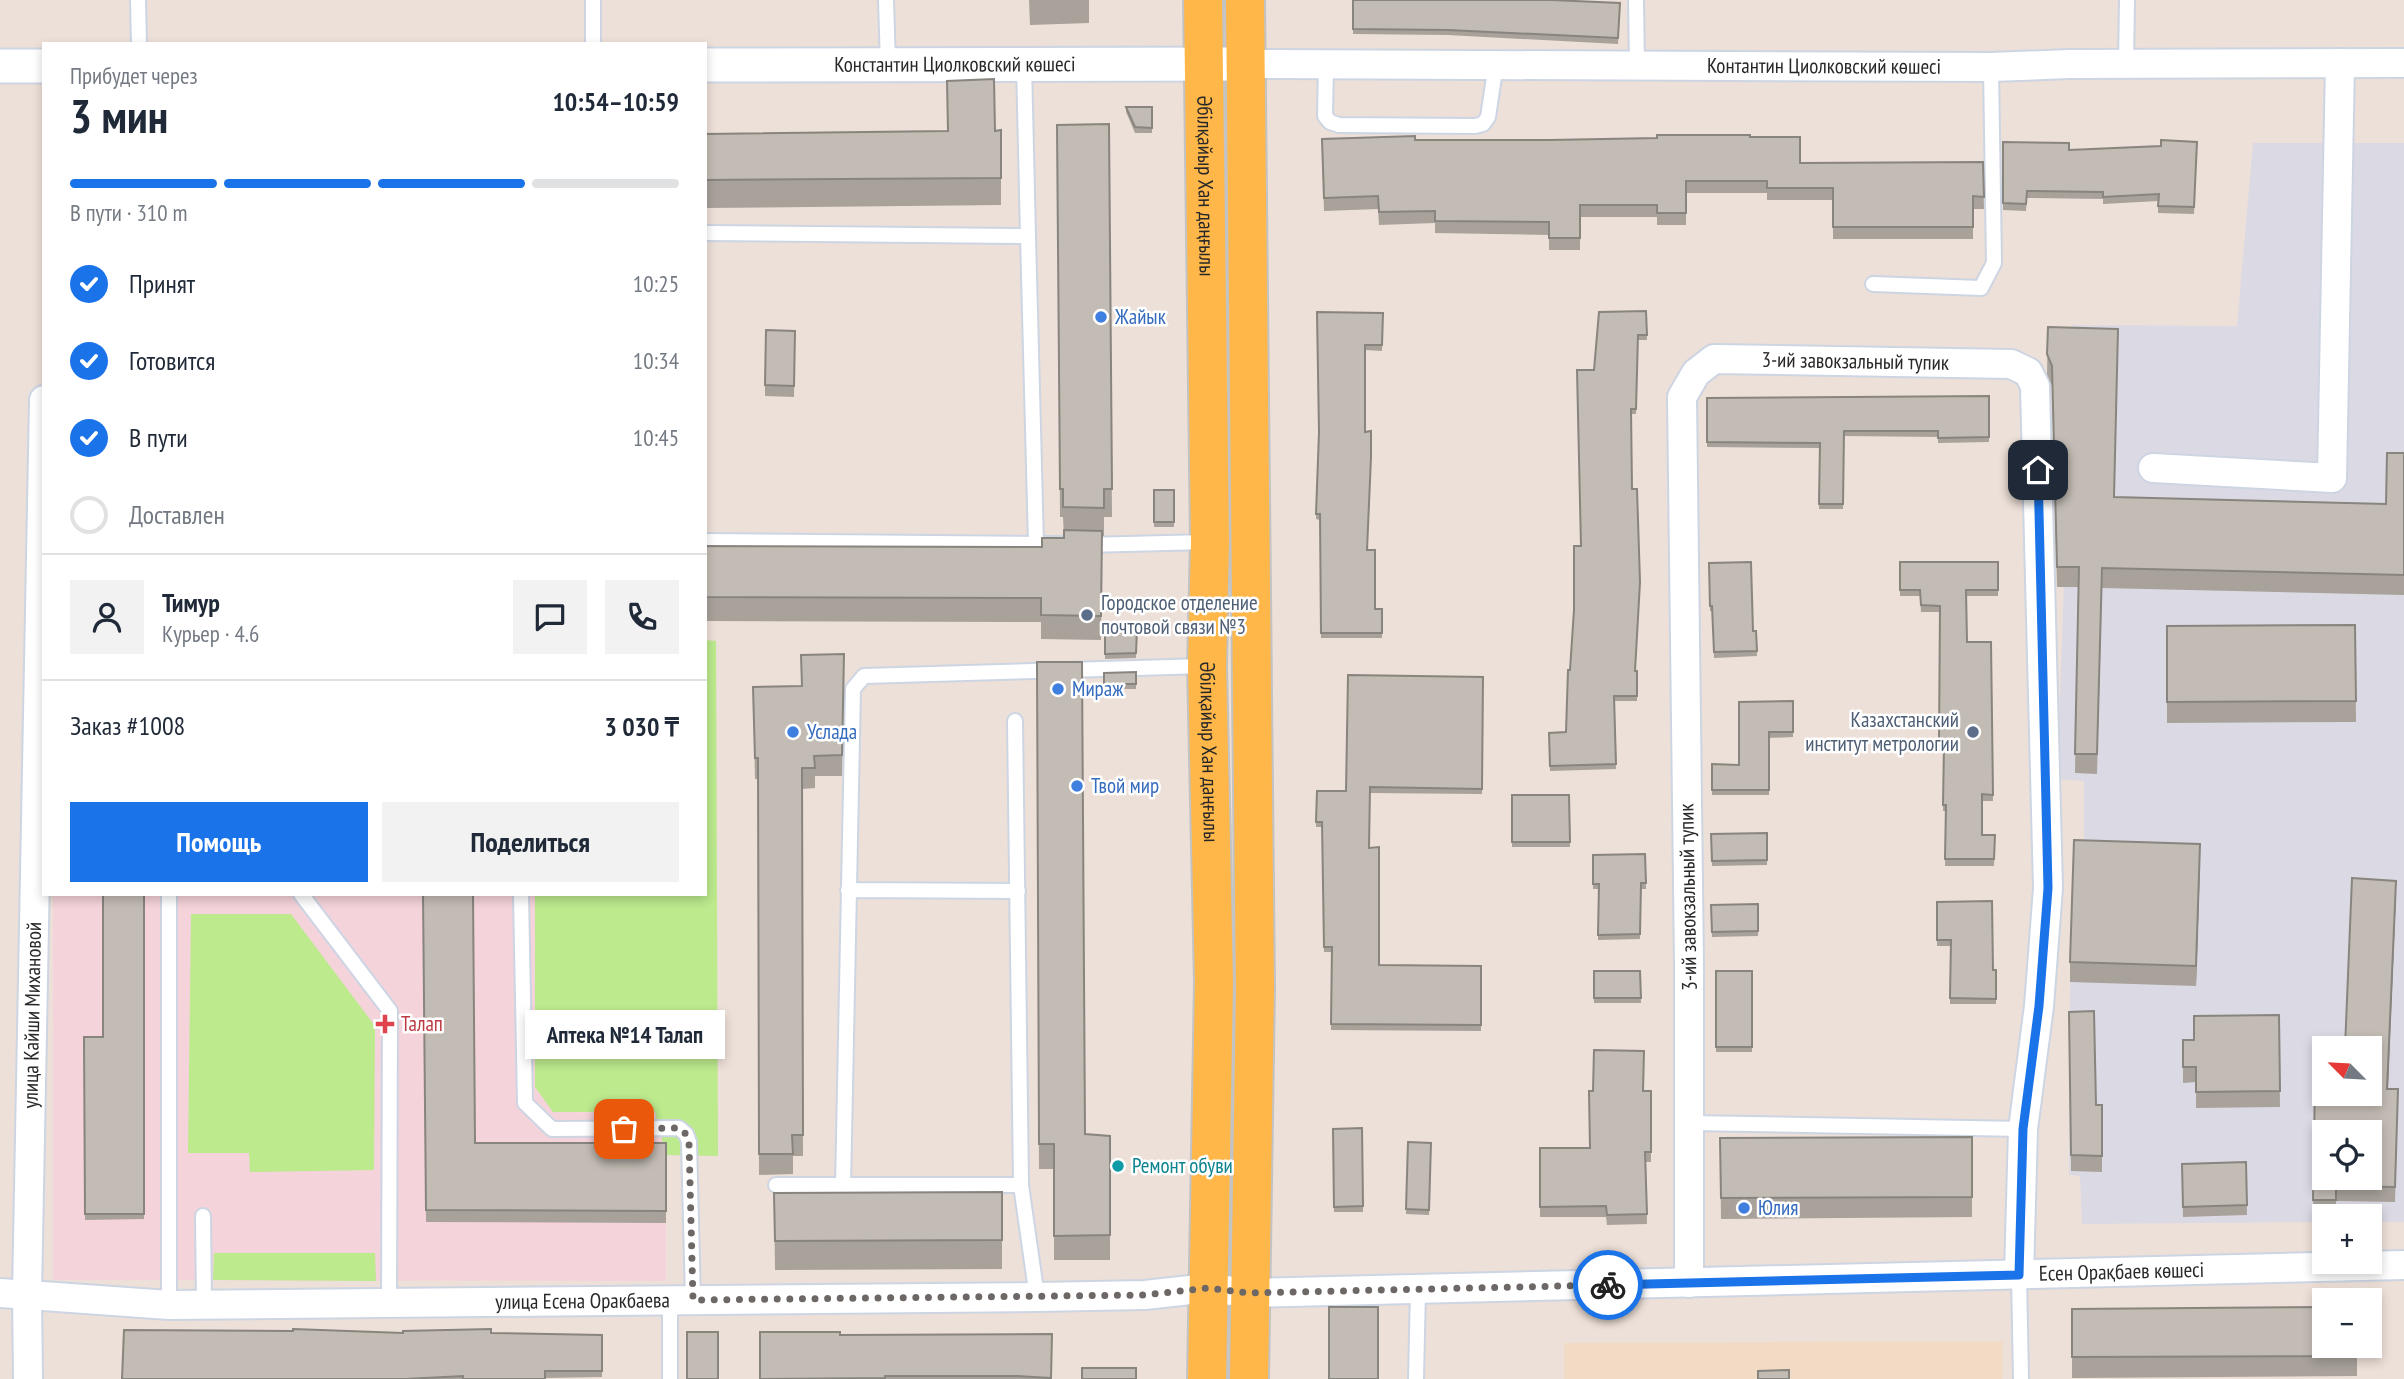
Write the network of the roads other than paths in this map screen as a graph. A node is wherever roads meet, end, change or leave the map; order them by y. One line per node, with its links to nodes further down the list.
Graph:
1 (138, 0): 8 (lane)
2 (593, 0): 9 (lane)
3 (886, 0): 21 (lane)
4 (1203, 0): 11 (main road, Әбілқайыр Хан даңғылы)
5 (1245, 0): 12 (main road, Әбілқайыр Хан даңғылы)
6 (1636, 0): 15 (lane)
7 (2127, 0): 16 (lane)
8 (139, 42)
9 (593, 42)
10 (1024, 64): 11 (street, Константин Циолковский көшесі); 21 (street, Константин Циолковский көшесі); 25 (lane)
11 (1204, 64): 12 (street, Константин Циолковский көшесі); 30 (main road, Әбілқайыр Хан даңғылы)
12 (1245, 64): 13 (street, Контантин Циолковский көшесі); 51 (main road, Әбілқайыр Хан даңғылы)
13 (1326, 64): 14 (street, Контантин Циолковский көшесі); 14 (lane)
14 (1496, 64): 15 (street, Контантин Циолковский көшесі)
15 (1637, 64): 23 (street, Контантин Циолковский көшесі)
16 (2126, 64): 17 (street, Контантин Циолковский көшесі); 23 (street, Контантин Циолковский көшесі)
17 (2340, 64): 18 (street, Контантин Циолковский көшесі); 27 (street)
18 (2404, 64)
19 (42, 65): 22 (street)
20 (707, 65): 21 (street, Константин Циолковский көшесі)
21 (888, 65)
22 (0, 66)
23 (1991, 67): 26 (lane)
24 (707, 233): 25 (lane)
25 (1028, 236): 31 (lane)
26 (1872, 284)
27 (2153, 468)
28 (42, 479): 50 (street, улица Кайши Михановой)
29 (707, 541): 31 (lane)
30 (1210, 541): 31 (lane); 32 (main road, Әбілқайыр Хан даңғылы)
31 (1036, 544)
32 (1207, 666): 34 (lane); 48 (main road, Әбілқайыр Хан даңғылы)
33 (1016, 721): 35 (lane)
34 (848, 890): 35 (lane); 43 (lane)
35 (1017, 891): 42 (lane)
36 (169, 896): 56 (lane)
37 (303, 896): 54 (lane)
38 (521, 896): 53 (lane)
39 (1690, 1123): 40 (lane); 40 (street, 3-ий завокзальный тупик); 47 (street, 3-ий завокзальный тупик)
40 (2023, 1129): 46 (street, 3-ий завокзальный тупик)
41 (776, 1185): 43 (lane)
42 (1021, 1185): 43 (lane); 52 (lane)
43 (843, 1186)
44 (203, 1216): 55 (lane)
45 (2404, 1265): 46 (street, Есен Орақбаев көшесі)
46 (2019, 1275): 47 (street, Есен Орақбаев көшесі); 62 (lane)
47 (1689, 1283): 49 (street, Есен Орақбаев көшесі)
48 (1208, 1288): 51 (street, улица Есена Оракбаева); 52 (street, улица Есена Оракбаева); 59 (main road, Әбілқайыр Хан даңғылы)
49 (1418, 1289): 51 (street, Есен Орақбаев көшесі); 61 (lane)
50 (14, 1293): 56 (street, улица Есена Оракбаева); 57 (street, улица Кайши Михановой)
51 (1249, 1293): 60 (main road, Әбілқайыр Хан даңғылы)
52 (1037, 1297): 53 (street, улица Есена Оракбаева)
53 (681, 1300): 54 (street, улица Есена Оракбаева); 58 (lane)
54 (389, 1303): 55 (street, улица Есена Оракбаева)
55 (204, 1304): 56 (street, улица Есена Оракбаева)
56 (169, 1305)
57 (28, 1379)
58 (670, 1379)
59 (1207, 1379)
60 (1249, 1379)
61 (1416, 1379)
62 (2021, 1379)

